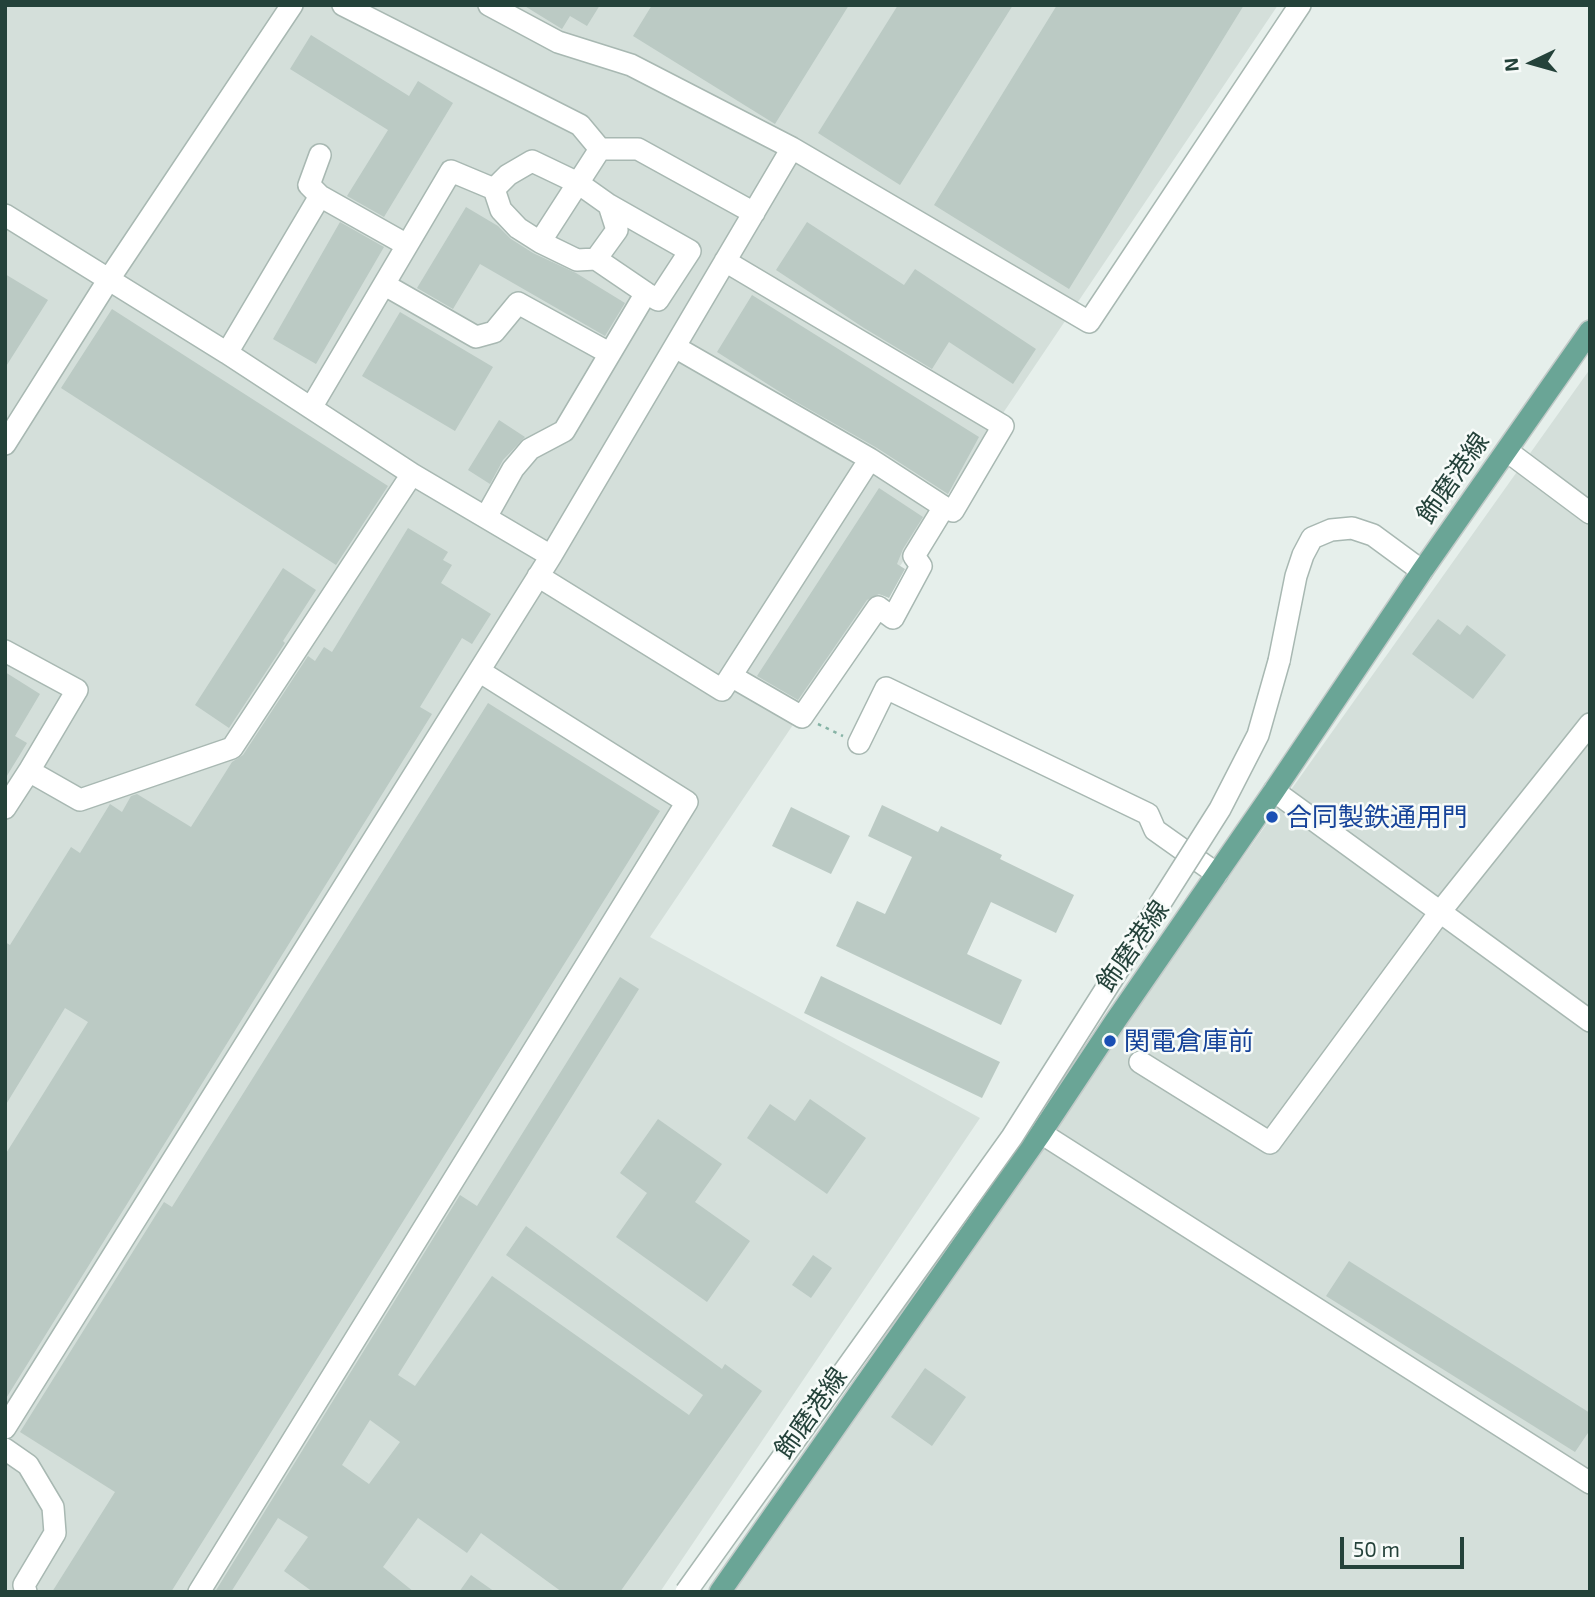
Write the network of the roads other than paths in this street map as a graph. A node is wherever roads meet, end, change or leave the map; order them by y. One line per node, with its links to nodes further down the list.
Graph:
1 (292, 5): 18 (street)
2 (343, 5): 6 (street)
3 (489, 5): 5 (street)
4 (1300, 5): 5 (street)
5 (792, 148): 12 (street)
6 (600, 149): 8 (street); 12 (street)
7 (320, 155): 10 (street)
8 (578, 183): 9 (street); 11 (street); 14 (street)
9 (495, 189): 14 (street); 15 (street)
10 (320, 196): 15 (street); 23 (street)
11 (609, 205): 16 (street); 20 (street)
12 (754, 213): 17 (street)
13 (5, 215): 18 (street)
14 (540, 242): 16 (street)
15 (407, 245): 19 (street)
16 (596, 260): 20 (street)
17 (725, 261): 22 (street); 30 (street)
18 (109, 279): 23 (street); 26 (street)
19 (385, 285): 24 (street); 25 (street)
20 (646, 293): 24 (street)
21 (1590, 331): 27 (main road, 飾磨港線)
22 (675, 347): 28 (street); 33 (street)
23 (227, 353): 25 (street)
24 (609, 353): 32 (street)
25 (311, 408): 29 (street)
26 (5, 444)
27 (1507, 451): 31 (street); 34 (main road, 飾磨港線)
28 (870, 459): 30 (street); 38 (street)
29 (412, 474): 32 (street); 41 (street)
30 (944, 507): 38 (street)
31 (1590, 513)
32 (486, 517): 33 (street)
33 (551, 556): 35 (street)
34 (1422, 572): 42 (main road, 飾磨港線); 54 (street, bridge)
35 (538, 576): 37 (street); 38 (street)
36 (5, 651): 41 (street)
37 (479, 671): 49 (street); 53 (street)
38 (731, 676)
39 (1590, 724): 45 (street)
40 (855, 741): 44 (street)
41 (29, 771): 43 (street)
42 (1275, 791): 44 (main road, 飾磨港線); 45 (street)
43 (5, 808)
44 (1217, 874): 48 (main road, 飾磨港線)
45 (1440, 912): 46 (street); 47 (street)
46 (1590, 1021)
47 (1140, 1062)
48 (1041, 1133): 51 (street); 55 (main road, 飾磨港線)
49 (5, 1428)
50 (5, 1449): 52 (street)
51 (1590, 1483)
52 (26, 1592)
53 (199, 1592)
54 (686, 1592)
55 (720, 1592)

